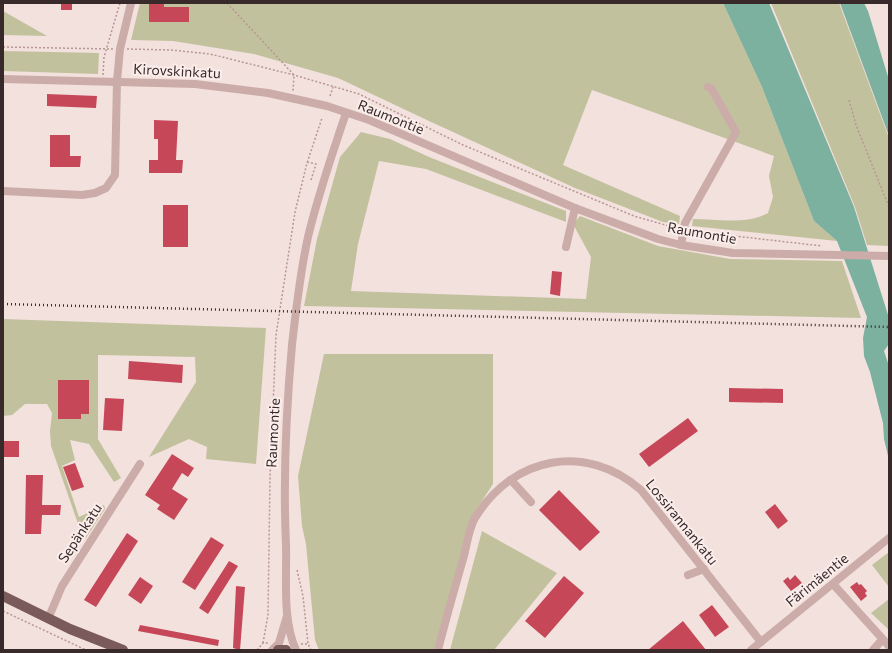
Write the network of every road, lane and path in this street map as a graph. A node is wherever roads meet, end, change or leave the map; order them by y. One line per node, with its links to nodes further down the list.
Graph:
1 (120, 3): 5 (path)
2 (131, 3): 6 (street)
3 (227, 3): 7 (path)
4 (3, 47): 5 (path)
5 (107, 49): 6 (path); 9 (path)
6 (120, 49): 7 (path); 10 (street)
7 (294, 75): 11 (path); 14 (path)
8 (3, 79): 9 (street, Kirovskinkatu)
9 (102, 81): 10 (street, Kirovskinkatu)
10 (117, 81): 14 (street, Kirovskinkatu); 19 (street)
11 (333, 87): 13 (path); 22 (path)
12 (708, 87): 22 (street)
13 (330, 96)
14 (293, 97): 16 (street, Kirovskinkatu)
15 (849, 100): 20 (path)
16 (346, 113): 21 (street, Raumontie); 37 (street, Raumontie)
17 (307, 162): 18 (path)
18 (311, 180)
19 (3, 191)
20 (889, 207)
21 (575, 208): 24 (street, Raumontie); 25 (street)
22 (684, 230): 23 (path); 24 (street)
23 (808, 244)
24 (681, 245): 26 (street, Raumontie)
25 (566, 247)
26 (889, 256)
27 (140, 464): 38 (street, Sepänkatu)
28 (511, 480): 29 (street); 32 (street, Lossirannankatu); 49 (street, Lossirannankatu)
29 (531, 502)
30 (889, 538): 34 (street, Färimäentie)
31 (297, 570): 41 (path)
32 (704, 570): 33 (street); 40 (street, Lossirannankatu)
33 (688, 575)
34 (833, 584): 39 (street); 40 (street, Färimäentie)
35 (3, 596): 38 (main road)
36 (3, 612): 43 (path)
37 (288, 612): 45 (street, Raumontie); 48 (street, Raumontie)
38 (48, 619): 44 (main road)
39 (882, 640): 42 (street); 51 (street)
40 (761, 642): 50 (street, Färimäentie)
41 (308, 644)
42 (889, 646)
43 (86, 650)
44 (123, 650)
45 (272, 650)
46 (278, 650): 47 (main road)
47 (286, 650)
48 (296, 650)
49 (438, 650)
50 (751, 650)
51 (873, 650)

